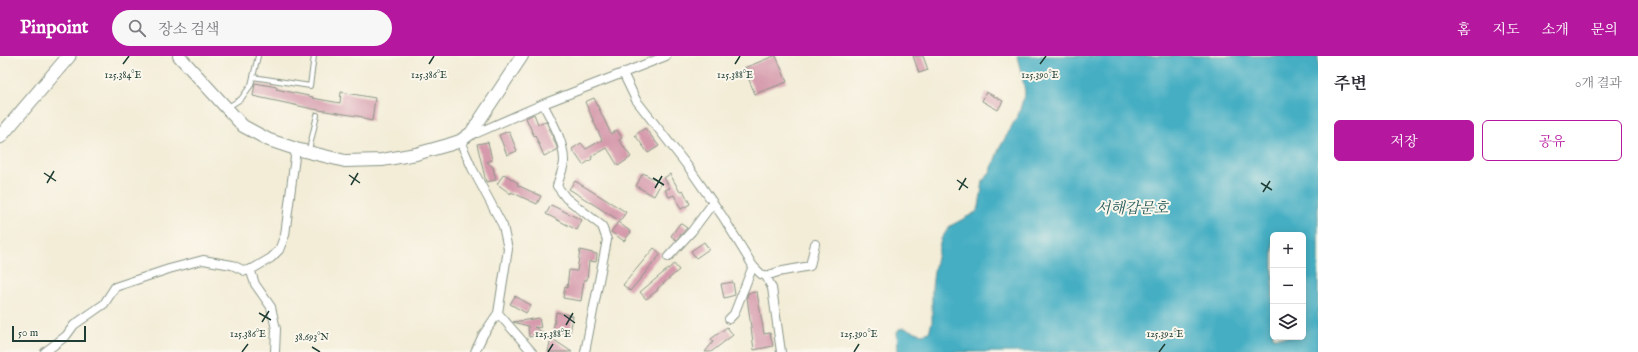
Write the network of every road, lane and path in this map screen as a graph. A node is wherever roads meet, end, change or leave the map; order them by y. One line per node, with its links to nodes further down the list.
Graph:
1 (69, 56): 13 (main road)
2 (179, 56): 10 (street)
3 (258, 56): 8 (lane)
4 (314, 56): 8 (lane)
5 (522, 56): 12 (street)
6 (666, 56): 7 (street)
7 (623, 73): 9 (street); 17 (street)
8 (253, 77): 10 (lane)
9 (543, 104): 12 (street); 29 (street)
10 (226, 108): 15 (street)
11 (317, 115): 16 (lane)
12 (471, 133): 14 (street)
13 (0, 137)
14 (460, 141): 16 (street); 23 (street)
15 (296, 149): 16 (street); 21 (street)
16 (308, 152)
17 (713, 202): 19 (street); 20 (street)
18 (815, 244): 22 (street)
19 (668, 257)
20 (753, 266): 22 (street); 24 (street)
21 (250, 269): 25 (street); 26 (street)
22 (766, 276): 30 (street)
23 (498, 313): 27 (street); 28 (street)
24 (729, 319)
25 (45, 352)
26 (276, 352)
27 (475, 352)
28 (532, 352)
29 (585, 352)
30 (781, 352)

